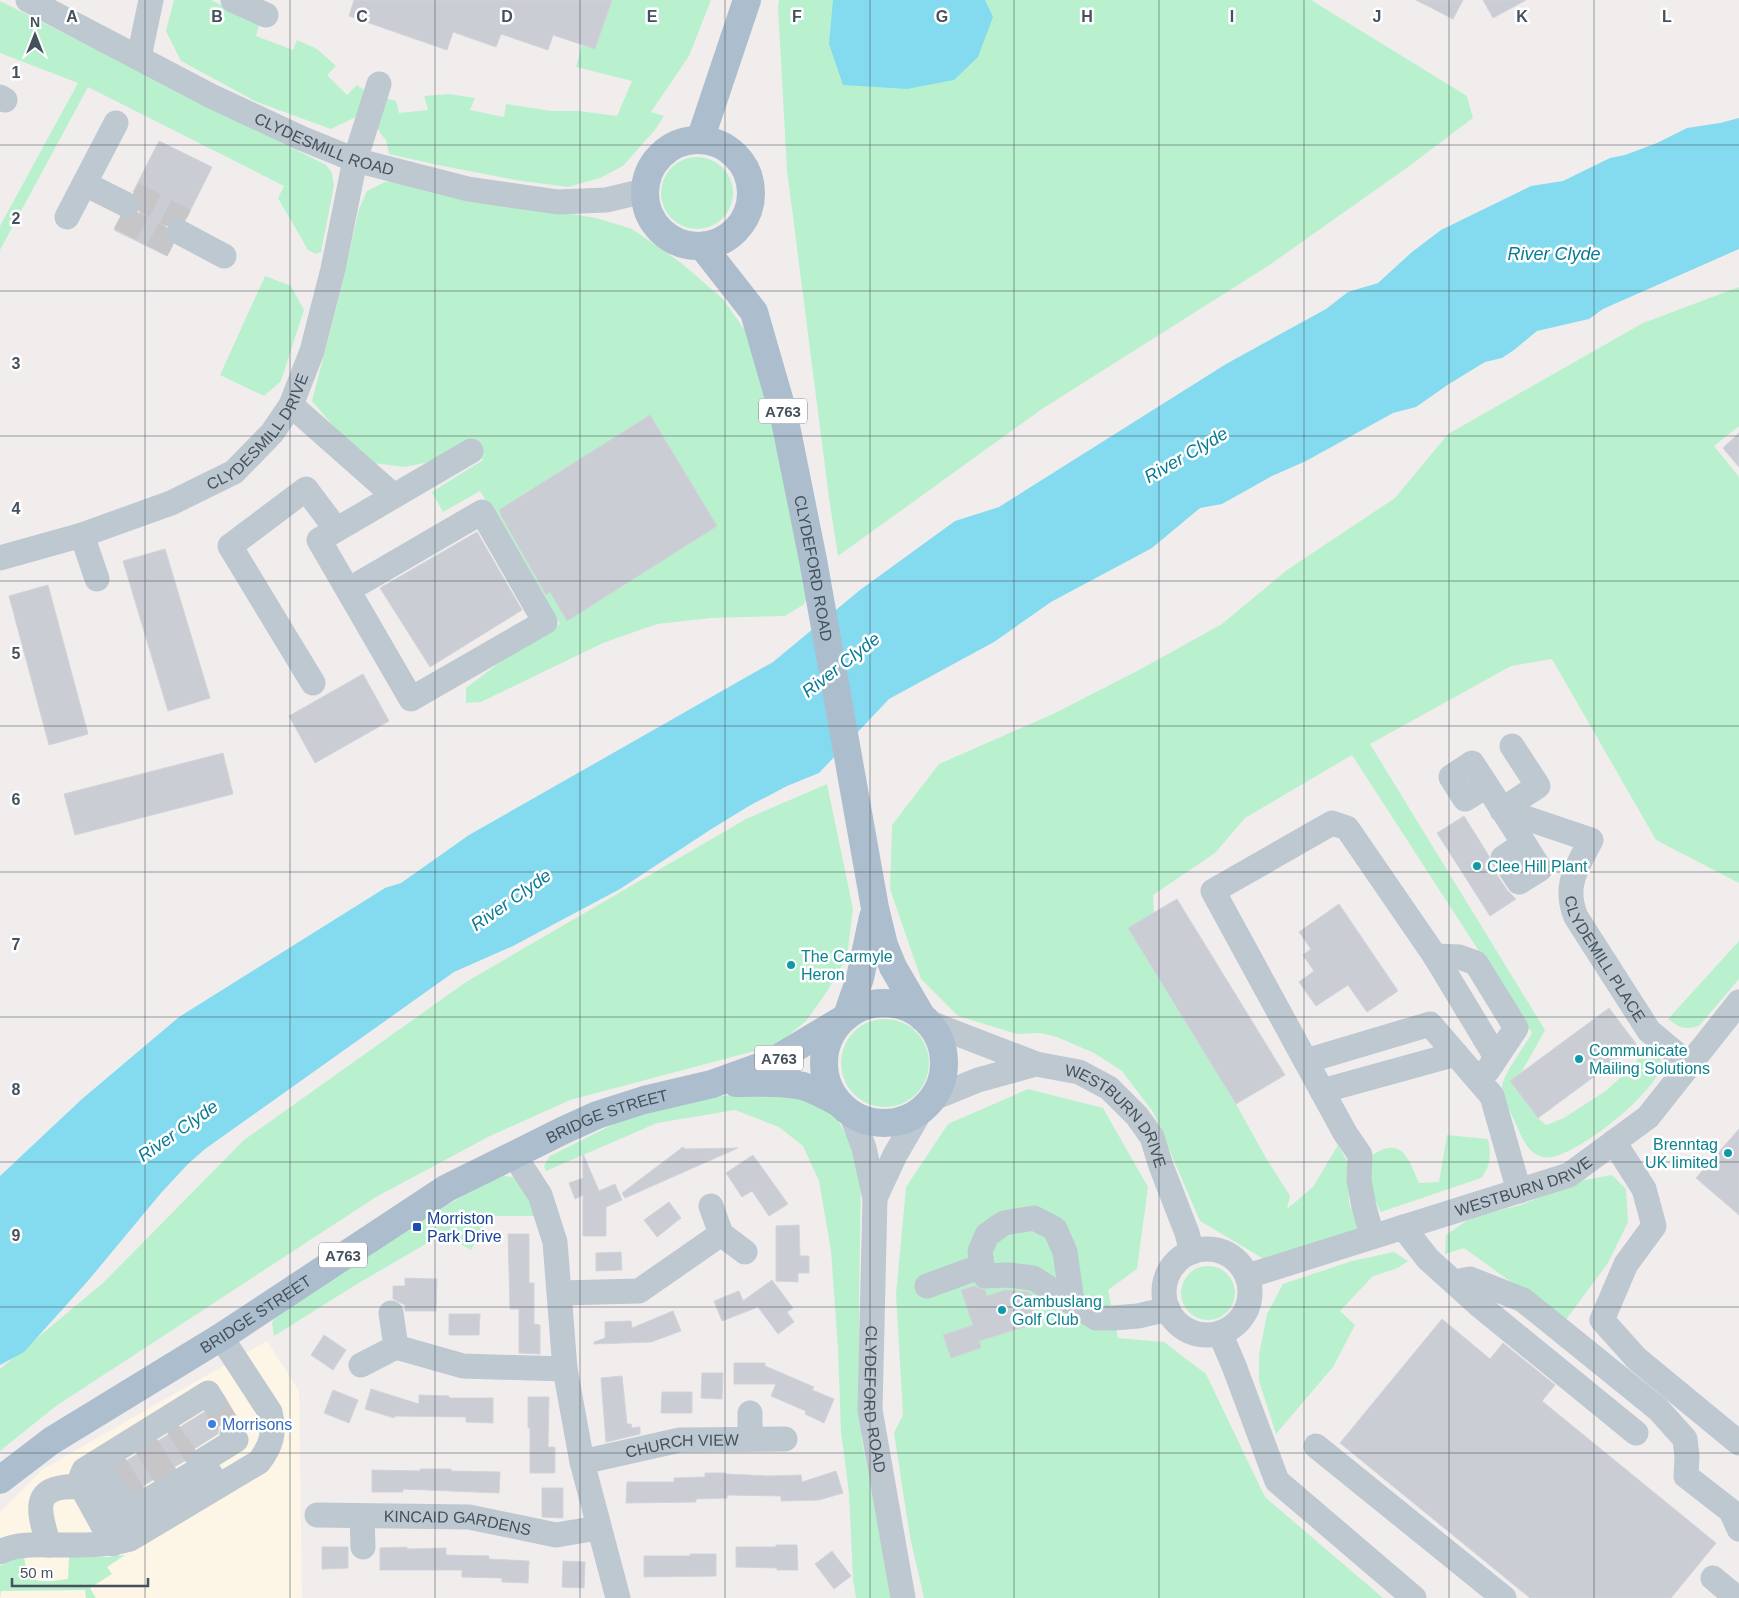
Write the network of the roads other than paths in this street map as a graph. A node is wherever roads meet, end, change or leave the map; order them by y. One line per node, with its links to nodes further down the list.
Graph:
1 (28, 0): 6 (street, CLYDESMILL ROAD)
2 (151, 0): 6 (street)
3 (233, 0): 5 (street)
4 (747, 0): 9 (main road)
5 (266, 15)
6 (139, 57): 10 (street, CLYDESMILL ROAD)
7 (379, 84): 10 (street, CLYDESMILL DRIVE)
8 (116, 123): 11 (street)
9 (700, 140): 12 (main road); 16 (main road)
10 (355, 160): 12 (street, CLYDESMILL ROAD); 18 (street, CLYDESMILL DRIVE)
11 (85, 184): 13 (street); 14 (street)
12 (644, 192): 16 (main road)
13 (127, 205)
14 (67, 218)
15 (179, 232): 17 (street)
16 (703, 247): 31 (main road, CLYDEFORD ROAD / A763)
17 (224, 256)
18 (291, 405): 20 (street); 22 (street, CLYDESMILL DRIVE)
19 (471, 451): 20 (street)
20 (394, 496): 21 (street)
21 (336, 529): 25 (street); 26 (street)
22 (82, 535): 23 (street, CLYDESMILL DRIVE); 24 (street)
23 (0, 558)
24 (97, 579)
25 (348, 590): 25 (street)
26 (313, 683)
27 (1512, 746): 29 (street)
28 (1486, 786): 29 (street)
29 (1502, 810): 30 (street); 42 (street, CLYDEMILL PLACE)
30 (1524, 844)
31 (875, 908): 35 (main road, CLYDEFORD ROAD / A763); 36 (main road, CLYDEFORD ROAD / A763)
32 (1435, 956): 33 (street); 39 (street); 40 (street)
33 (1460, 997): 37 (street); 39 (street)
34 (1739, 1002): 42 (street, WESTBURN DRIVE)
35 (844, 1019): 36 (main road); 44 (main road, BRIDGE STREET / A763); 47 (main road)
36 (926, 1020): 41 (street, WESTBURN DRIVE); 46 (main road)
37 (1430, 1024): 38 (street); 40 (street)
38 (1456, 1054): 43 (street); 45 (street)
39 (1496, 1056): 43 (street)
40 (1306, 1061): 45 (street)
41 (1036, 1064): 46 (street, WESTBURN DRIVE); 57 (street, WESTBURN DRIVE)
42 (1690, 1065): 48 (street, WESTBURN DRIVE)
43 (1479, 1082): 50 (street)
44 (712, 1084): 47 (main road, BRIDGE STREET / A763); 49 (main road, BRIDGE STREET / A763)
45 (1322, 1091): 55 (street)
46 (927, 1105): 47 (main road); 51 (street, CLYDEFORD ROAD)
47 (845, 1108): 51 (street, CLYDEFORD ROAD)
48 (1614, 1142): 50 (street, WESTBURN DRIVE); 77 (street)
49 (514, 1154): 62 (street); 67 (main road, BRIDGE STREET / A763)
50 (1519, 1190): 53 (street, WESTBURN DRIVE)
51 (875, 1198): 94 (street, CLYDEFORD ROAD)
52 (711, 1206): 54 (street)
53 (1403, 1226): 55 (street, WESTBURN DRIVE); 60 (street)
54 (721, 1234): 56 (street); 62 (street)
55 (1372, 1236): 59 (street, WESTBURN DRIVE)
56 (744, 1252)
57 (1192, 1252): 59 (street); 64 (street)
58 (982, 1266): 61 (street); 63 (street); 63 (street)
59 (1248, 1276): 66 (street)
60 (1454, 1282): 74 (street); 87 (street)
61 (927, 1286)
62 (560, 1293): 70 (street)
63 (1072, 1301): 64 (street)
64 (1168, 1309): 66 (street)
65 (391, 1313): 68 (street)
66 (1220, 1333): 95 (street)
67 (221, 1337): 81 (main road, BRIDGE STREET / A763); 82 (street)
68 (396, 1347): 69 (street); 70 (street)
69 (361, 1365)
70 (565, 1369): 80 (street)
71 (213, 1401): 83 (street)
72 (750, 1414): 75 (street)
73 (232, 1433): 79 (street)
74 (1636, 1433)
75 (750, 1439): 76 (street, CHURCH VIEW); 80 (street, CHURCH VIEW)
76 (784, 1439)
77 (1739, 1443)
78 (1316, 1446): 96 (street)
79 (202, 1460): 82 (street); 83 (street)
80 (582, 1462): 86 (street)
81 (0, 1480)
82 (218, 1486): 88 (street)
83 (104, 1490): 88 (street); 88 (street); 89 (street)
84 (317, 1515): 85 (street, KINCAID GARDENS)
85 (362, 1516): 86 (street, KINCAID GARDENS); 90 (street)
86 (598, 1528): 93 (street)
87 (1739, 1529)
88 (121, 1542): 89 (street)
89 (49, 1545): 91 (street)
90 (363, 1548)
91 (0, 1552)
92 (1713, 1578): 97 (street)
93 (618, 1598)
94 (903, 1598)
95 (1414, 1598)
96 (1504, 1598)
97 (1737, 1598)

